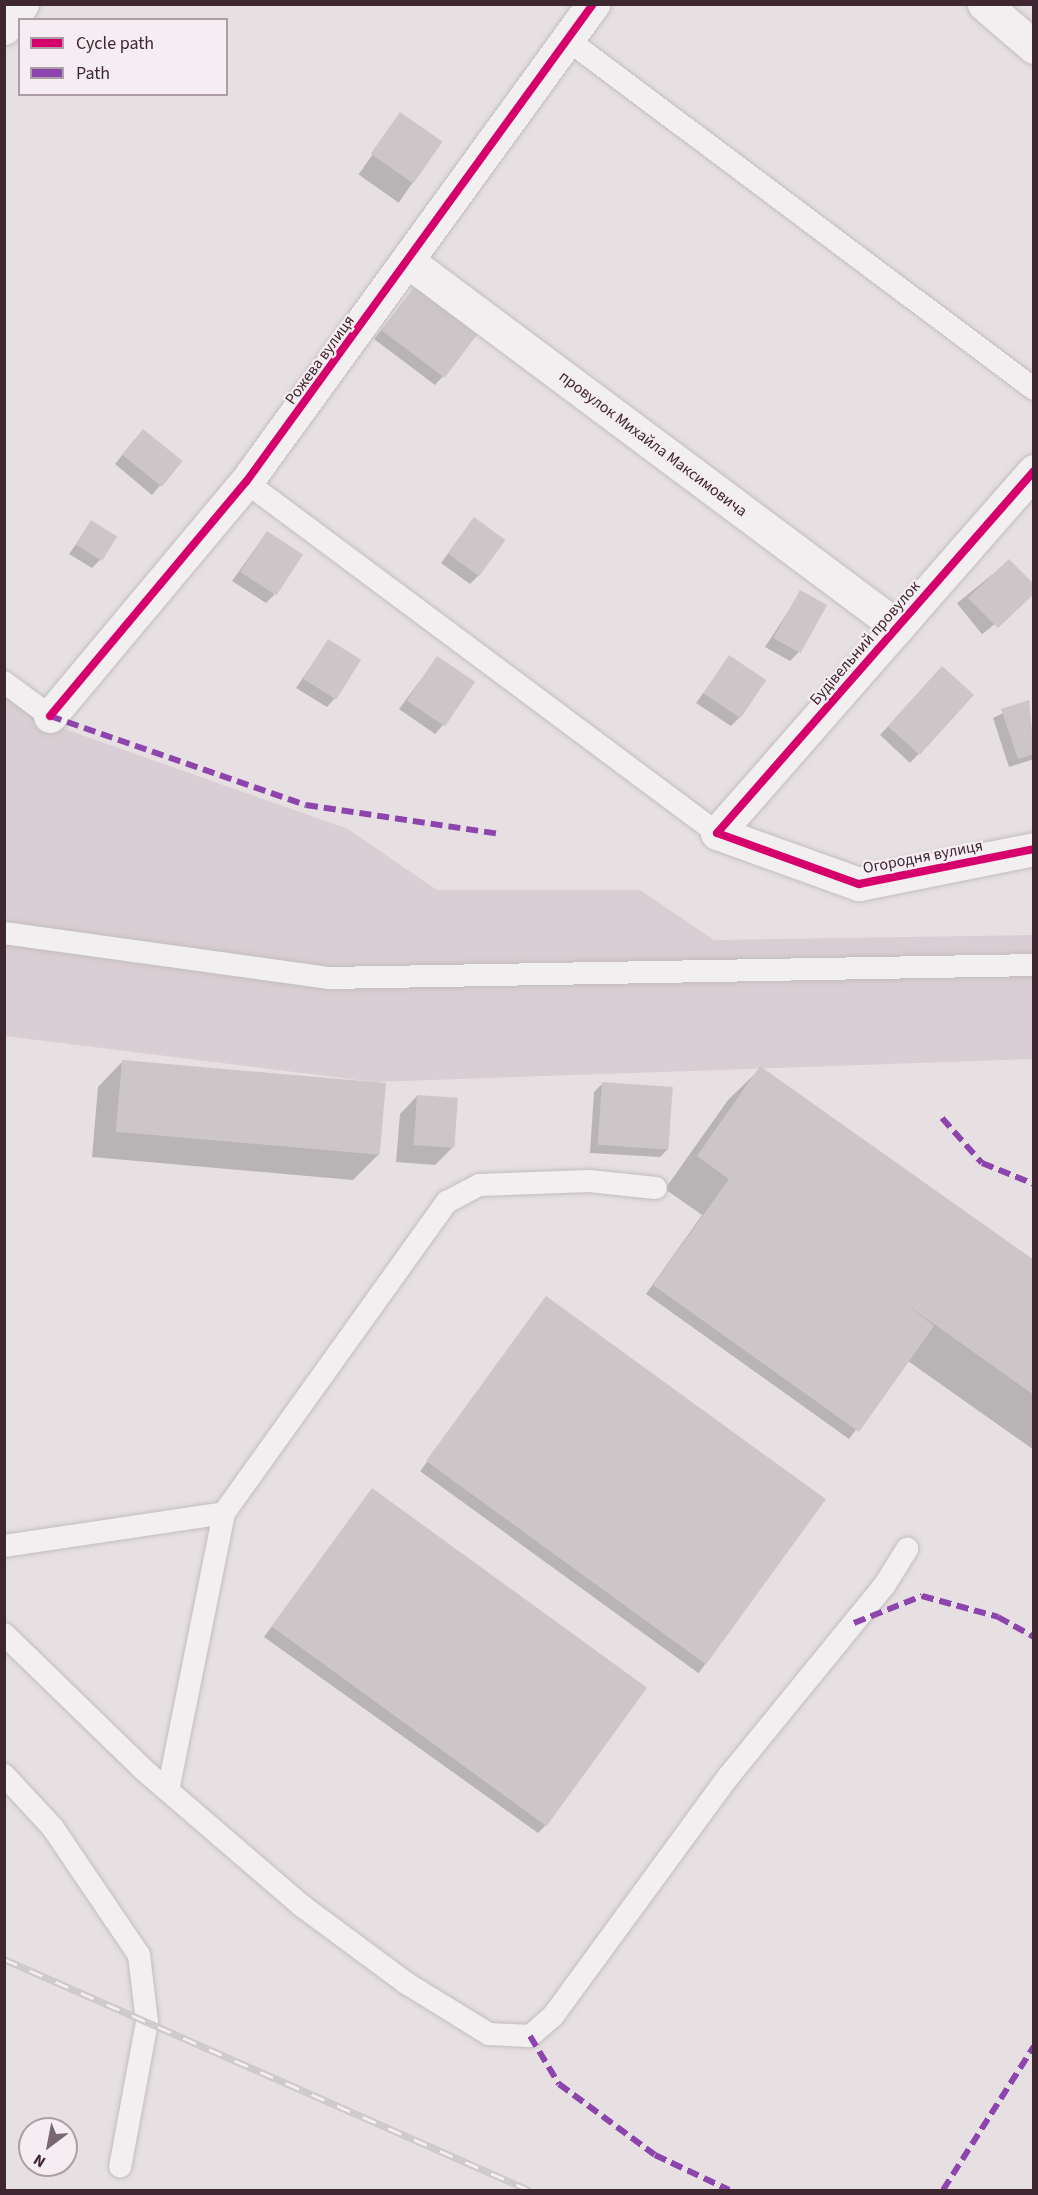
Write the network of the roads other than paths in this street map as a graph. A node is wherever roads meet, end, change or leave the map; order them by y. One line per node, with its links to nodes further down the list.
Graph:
1 (22, 4): 4 (street)
2 (593, 4): 5 (street, Рожева вулиця)
3 (984, 4): 6 (street)
4 (4, 28)
5 (568, 40): 7 (street, Рожева вулиця); 8 (lane)
6 (1034, 47)
7 (409, 262): 10 (street, Рожева вулиця); 11 (street, провулок Михайла Максимовича)
8 (1034, 389)
9 (1034, 471): 11 (street, Будівельний провулок)
10 (246, 483): 13 (street, Рожева вулиця); 14 (lane)
11 (898, 627): 14 (street, Будівельний провулок)
12 (4, 682): 13 (lane)
13 (50, 716)
14 (717, 833): 15 (street, Огородня вулиця)
15 (1034, 849)
16 (4, 933): 17 (lane)
17 (1034, 965)
18 (656, 1188): 19 (lane)
19 (224, 1513): 20 (lane); 24 (lane)
20 (4, 1546)
21 (907, 1549): 24 (lane)
22 (4, 1634): 24 (lane)
23 (4, 1775): 25 (lane)
24 (168, 1790)
25 (120, 2167)

